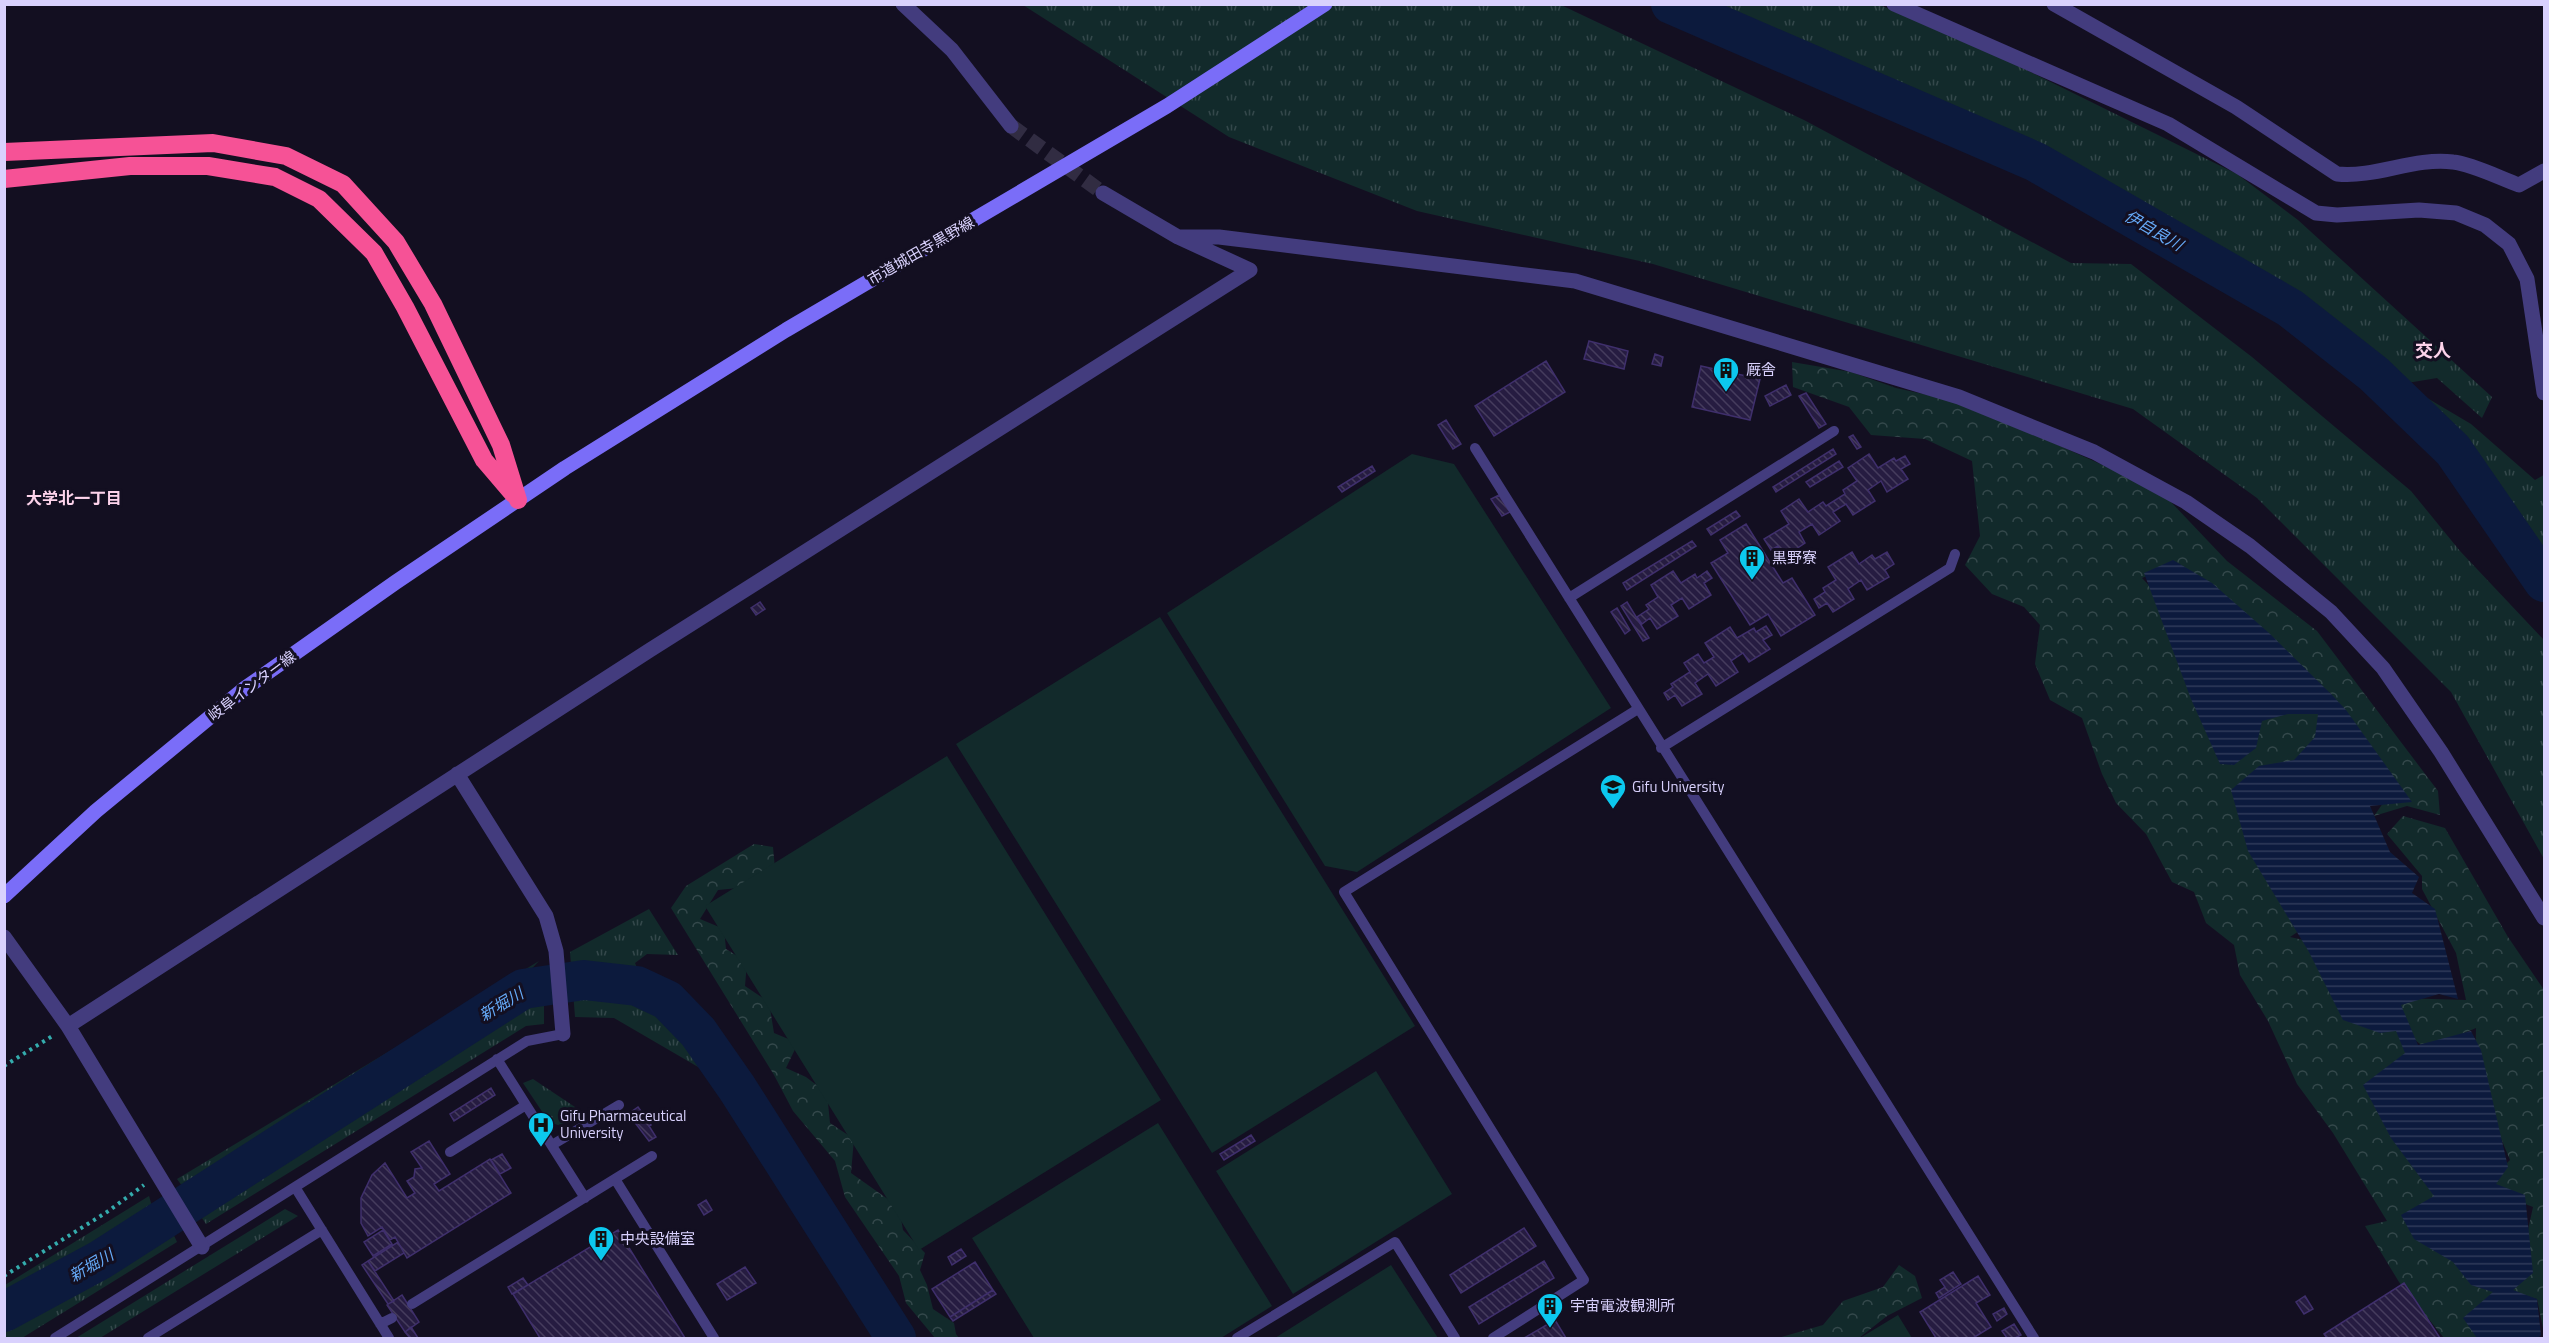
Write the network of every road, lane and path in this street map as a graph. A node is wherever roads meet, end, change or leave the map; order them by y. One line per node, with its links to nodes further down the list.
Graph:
1 (903, 4): 5 (street)
2 (1325, 4): 14 (street, 市道城田寺黒野線)
3 (1894, 4): 11 (street)
4 (2054, 4): 7 (street)
5 (1011, 126)
6 (4, 152): 14 (highway)
7 (2544, 171)
8 (4, 178): 14 (highway)
9 (1103, 193): 10 (street)
10 (1178, 237): 19 (street); 21 (street)
11 (2544, 393)
12 (1834, 431): 16 (lane)
13 (1475, 448): 16 (lane)
14 (518, 500): 20 (street, 岐阜インター線)
15 (1955, 554): 18 (lane)
16 (1569, 598): 17 (lane)
17 (1638, 709): 18 (lane); 48 (lane)
18 (1661, 748): 49 (lane)
19 (457, 774): 23 (street); 24 (street)
20 (4, 896)
21 (2544, 918)
22 (4, 937): 23 (street)
23 (68, 1026): 26 (path); 33 (street)
24 (563, 1034): 25 (lane)
25 (497, 1059): 27 (lane); 34 (lane)
26 (4, 1066)
27 (526, 1105): 29 (lane); 30 (lane)
28 (620, 1105): 29 (lane)
29 (552, 1146): 35 (lane)
30 (450, 1152)
31 (652, 1156): 32 (lane)
32 (615, 1179): 35 (lane); 45 (lane)
33 (161, 1180): 37 (street); 38 (path)
34 (295, 1187): 36 (lane); 37 (lane)
35 (585, 1198): 39 (lane)
36 (322, 1230): 41 (lane); 43 (lane)
37 (202, 1247): 42 (lane)
38 (4, 1276)
39 (412, 1304)
40 (392, 1318): 41 (lane)
41 (380, 1324): 44 (lane)
42 (55, 1338)
43 (148, 1338)
44 (389, 1338)
45 (714, 1338)
46 (1237, 1338): 47 (lane)
47 (1455, 1338)
48 (1493, 1338)
49 (2034, 1338)

